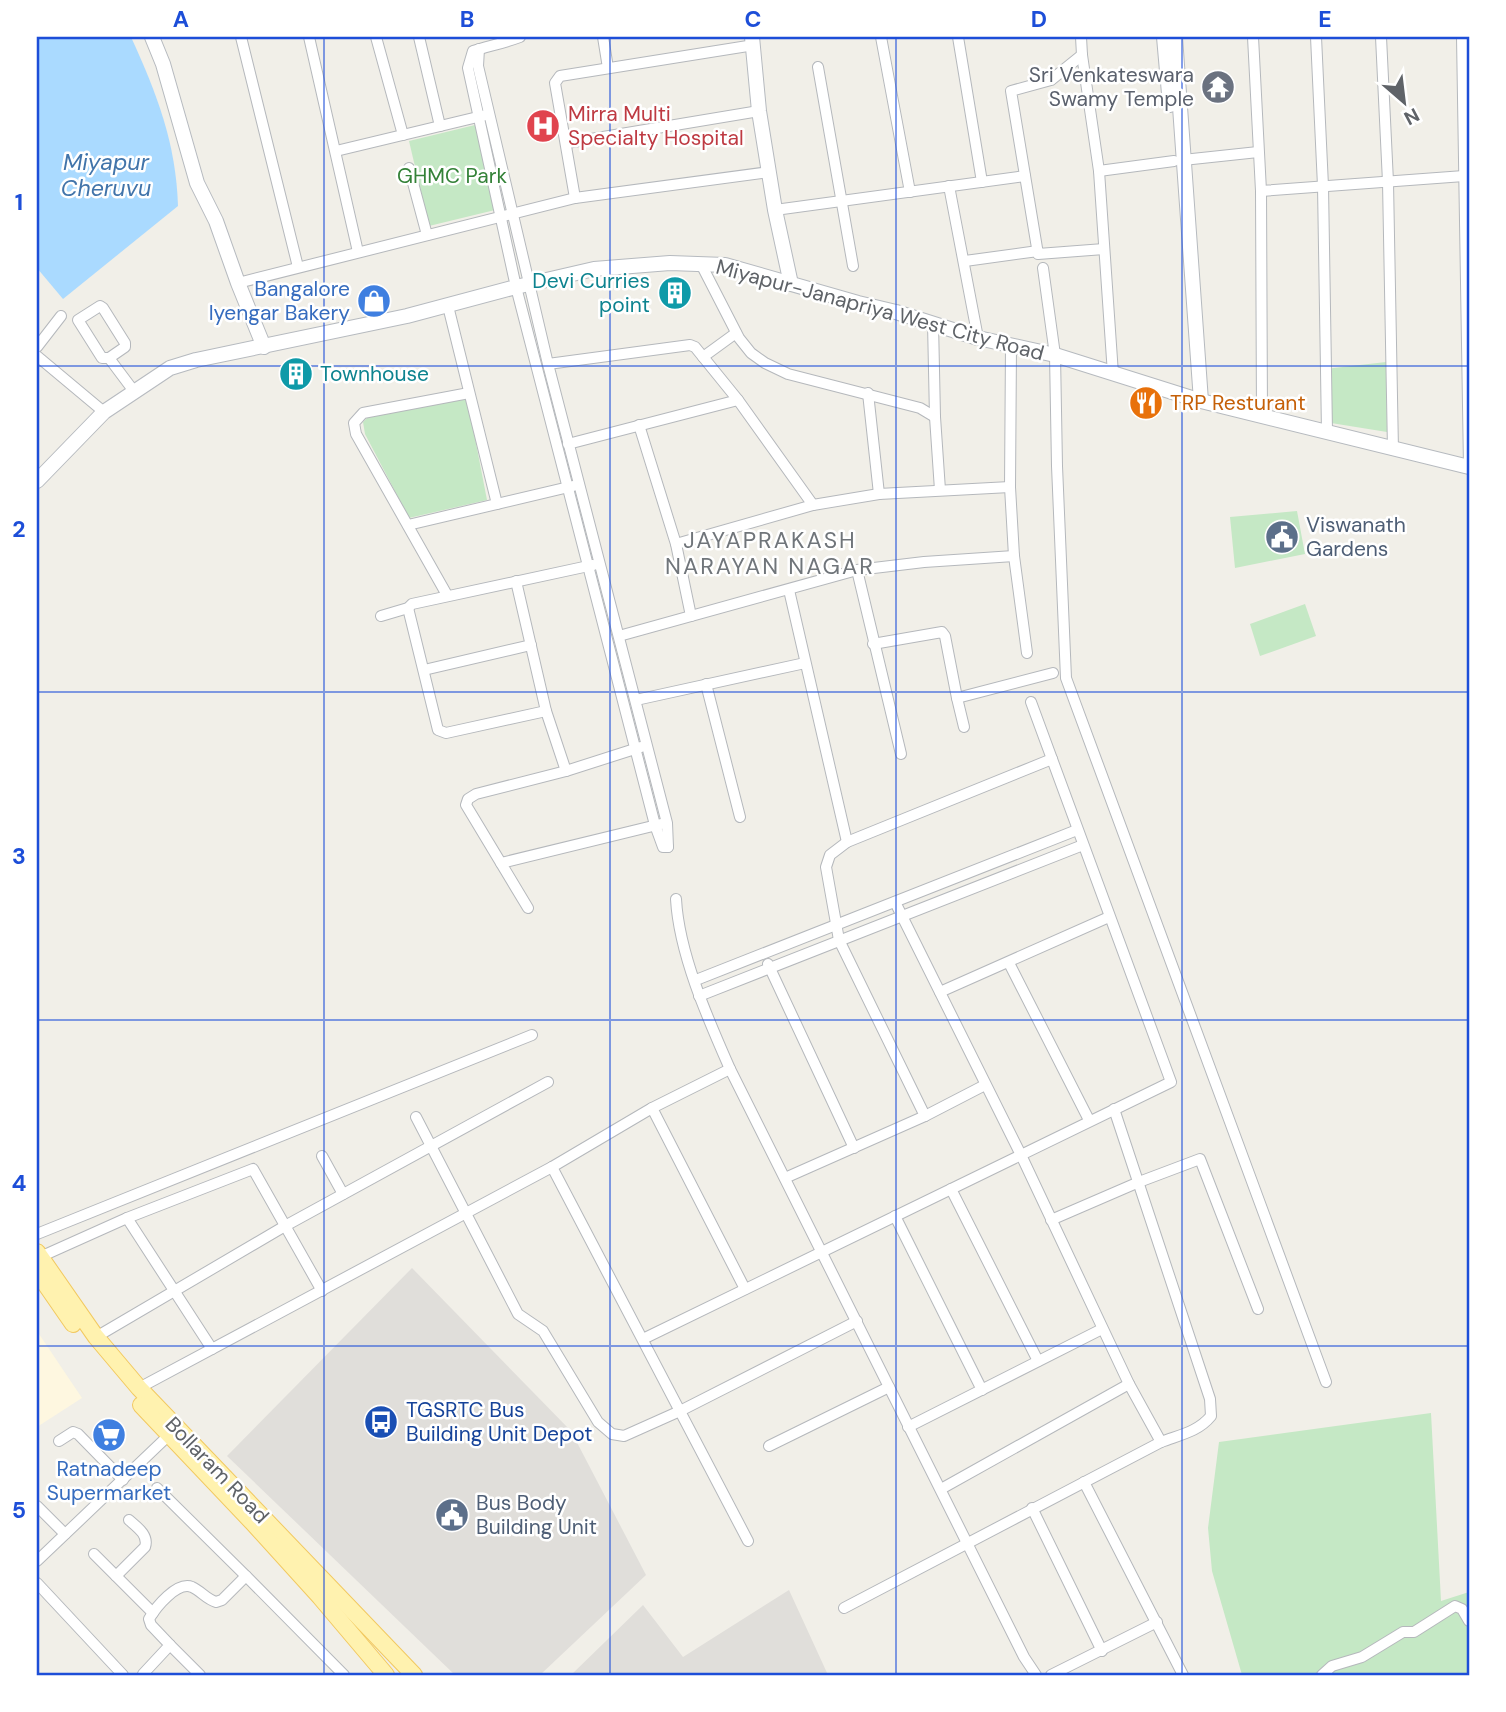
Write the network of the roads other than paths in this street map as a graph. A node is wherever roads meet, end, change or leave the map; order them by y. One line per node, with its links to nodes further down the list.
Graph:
1 (152, 37): 55 (street)
2 (241, 37): 53 (street)
3 (309, 37): 27 (street)
4 (376, 37): 25 (street)
5 (419, 37): 24 (street)
6 (520, 37): 18 (street)
7 (603, 37): 21 (street)
8 (881, 37): 40 (street)
9 (958, 37): 35 (street)
10 (1081, 37): 19 (street)
11 (1164, 37): 29 (street)
12 (1175, 37): 29 (street)
13 (1253, 37): 28 (street)
14 (1316, 37): 38 (street)
15 (1381, 37): 36 (street)
16 (1462, 37): 34 (street)
17 (753, 41): 21 (street); 22 (street)
18 (482, 44): 23 (street)
19 (1082, 55): 31 (street); 33 (street)
20 (818, 66): 42 (street)
21 (608, 68): 26 (street)
22 (759, 111): 26 (street); 32 (street)
23 (485, 115): 24 (street); 44 (street); 45 (street)
24 (440, 126): 25 (street)
25 (402, 135): 27 (street)
26 (567, 143): 41 (street)
27 (336, 151): 49 (street)
28 (1258, 152): 29 (street); 39 (street)
29 (1178, 160): 31 (street); 76 (street)
30 (409, 168): 46 (street)
31 (1099, 171): 47 (street)
32 (769, 172): 41 (street); 43 (street)
33 (1025, 176): 35 (street); 48 (street)
34 (1464, 176): 36 (street); 84 (street)
35 (982, 182): 37 (street)
36 (1388, 182): 38 (street); 83 (street)
37 (949, 186): 40 (street); 50 (street)
38 (1323, 186): 39 (street); 81 (street)
39 (1261, 191): 79 (street)
40 (910, 192): 42 (street)
41 (575, 198): 44 (street)
42 (841, 201): 43 (street); 52 (street)
43 (775, 210): 56 (street)
44 (513, 214): 45 (street); 57 (street)
45 (501, 216): 46 (street); 57 (street)
46 (426, 235): 49 (street)
47 (1104, 249): 48 (street); 71 (street)
48 (1038, 251): 50 (street)
49 (358, 252): 53 (street)
50 (965, 261): 62 (street)
51 (701, 264): 56 (street, Miyapur-Janapriya West City Road); 57 (street, Miyapur-Janapriya West City Road); 61 (street)
52 (853, 266)
53 (298, 267): 55 (street)
54 (1043, 268): 66 (street)
55 (238, 282): 63 (street)
56 (791, 284): 60 (street, Miyapur-Janapriya West City Road)
57 (522, 286): 58 (street, Miyapur-Janapriya West City Road); 70 (street); 86 (street)
58 (448, 306): 63 (street, Miyapur-Janapriya West City Road); 73 (street)
59 (61, 316): 65 (street)
60 (933, 323): 62 (street, Miyapur-Janapriya West City Road); 78 (street)
61 (736, 333): 68 (street); 74 (street)
62 (978, 338): 64 (street, Miyapur-Janapriya West City Road)
63 (264, 346): 72 (street, Miyapur-Janapriya West City Road)
64 (1011, 346): 66 (street, Miyapur-Janapriya West City Road); 87 (street)
65 (37, 347)
66 (1055, 355): 71 (street, Miyapur-Janapriya West City Road); 178 (street)
67 (37, 356): 77 (street)
68 (703, 357): 70 (street); 75 (street)
69 (109, 358): 69 (street); 72 (street)
70 (548, 364): 82 (street)
71 (1113, 374): 76 (street, Miyapur-Janapriya West City Road)
72 (133, 390): 77 (street, Miyapur-Janapriya West City Road)
73 (470, 393): 90 (street); 92 (street)
74 (868, 393): 78 (street); 89 (street)
75 (738, 400): 80 (street); 91 (street)
76 (1197, 400): 79 (street, Miyapur-Janapriya West City Road)
77 (104, 412): 85 (street, Miyapur-Janapriya West City Road)
78 (935, 417): 88 (street)
79 (1262, 417): 81 (street, Miyapur-Janapriya West City Road)
80 (639, 425): 82 (street); 93 (street)
81 (1326, 432): 83 (street, Miyapur-Janapriya West City Road)
82 (568, 444): 86 (street)
83 (1393, 450): 84 (street, Miyapur-Janapriya West City Road)
84 (1469, 467)
85 (37, 481)
86 (573, 486): 90 (street); 95 (street); 96 (street)
87 (1010, 486): 88 (street); 94 (street)
88 (940, 490): 89 (street)
89 (879, 494): 91 (street)
90 (497, 504): 92 (street)
91 (813, 505): 93 (street)
92 (408, 525): 100 (street)
93 (676, 544): 103 (street)
94 (1014, 556): 97 (street); 107 (street)
95 (600, 564): 96 (street); 104 (street)
96 (588, 566): 98 (street); 118 (street)
97 (857, 570): 99 (street); 105 (street)
98 (516, 581): 100 (street); 106 (street)
99 (789, 590): 103 (street); 108 (street)
100 (447, 595): 101 (street)
101 (408, 608): 102 (street); 109 (street)
102 (381, 616)
103 (691, 616): 104 (street)
104 (618, 636): 113 (street)
105 (873, 644): 112 (street); 119 (street)
106 (531, 645): 109 (street); 115 (street)
107 (1027, 653)
108 (805, 663): 111 (street); 126 (street)
109 (424, 670): 115 (street)
110 (1053, 673): 112 (street)
111 (706, 684): 113 (street); 122 (street)
112 (957, 698): 116 (street)
113 (636, 700): 117 (street)
114 (1031, 702): 120 (street)
115 (546, 710): 121 (street)
116 (964, 727)
117 (647, 746): 118 (street); 123 (street)
118 (635, 749): 121 (street); 124 (street)
119 (901, 754)
120 (1052, 759): 125 (street); 126 (street)
121 (566, 771): 128 (street)
122 (740, 817)
123 (667, 823): 124 (street); 124 (street)
124 (655, 825): 128 (street)
125 (1077, 830): 127 (street); 130 (street)
126 (847, 842): 134 (street)
127 (1083, 845): 132 (street); 133 (street)
128 (501, 863): 131 (street)
129 (676, 899): 139 (street)
130 (895, 902): 132 (street); 134 (street)
131 (528, 908)
132 (901, 916): 135 (street); 140 (street)
133 (1109, 916): 137 (street); 147 (street)
134 (836, 925): 135 (street); 136 (street)
135 (839, 940): 138 (street); 149 (street)
136 (763, 953): 138 (street); 139 (street)
137 (1009, 962): 140 (street); 150 (street)
138 (769, 967): 141 (street); 152 (street)
139 (696, 980): 141 (street)
140 (940, 992): 145 (street)
141 (699, 996): 143 (street)
142 (532, 1035): 165 (street)
143 (730, 1069): 146 (street); 156 (street)
144 (548, 1082): 151 (street)
145 (985, 1085): 149 (street); 153 (street)
146 (652, 1108): 155 (street); 168 (street)
147 (1114, 1109): 150 (street); 157 (street)
148 (416, 1116): 151 (street)
149 (925, 1116): 152 (street)
150 (1089, 1120): 153 (street)
151 (430, 1145): 159 (street); 160 (street)
152 (854, 1148): 156 (street)
153 (1021, 1154): 158 (street); 163 (street)
154 (322, 1156): 159 (street)
155 (552, 1167): 160 (street); 175 (street)
156 (785, 1178): 166 (street)
157 (1139, 1182): 163 (street); 171 (street); 187 (street)
158 (951, 1189): 161 (street); 177 (street)
159 (343, 1194): 164 (street)
160 (466, 1213): 170 (street); 183 (street)
161 (895, 1216): 166 (street); 182 (street)
162 (127, 1218): 164 (street); 167 (street); 169 (street)
163 (1051, 1220): 173 (street)
164 (285, 1226): 169 (street); 170 (street)
165 (37, 1234)
166 (821, 1252): 168 (street); 172 (street)
167 (38, 1260): 174 (main road, Bollaram Road); 185 (main road, Bollaram Road)
168 (745, 1289): 175 (street)
169 (173, 1291): 174 (street); 176 (street)
170 (322, 1291): 176 (street)
171 (1258, 1310)
172 (857, 1321): 180 (street); 183 (street)
173 (1102, 1329): 177 (street); 179 (street)
174 (96, 1337): 181 (main road, Bollaram Road)
175 (643, 1339): 183 (street)
176 (212, 1349): 181 (street)
177 (1038, 1360): 182 (street)
178 (1326, 1382)
179 (1129, 1384): 187 (street); 192 (street)
180 (889, 1387): 184 (street); 188 (street)
181 (139, 1388): 215 (main road, Bollaram Road)
182 (982, 1390): 184 (street)
183 (680, 1411): 197 (street)
184 (908, 1427): 192 (street)
185 (168, 1436): 189 (street); 214 (main road, Bollaram Road)
186 (59, 1441): 189 (street)
187 (1161, 1442): 190 (street)
188 (769, 1446)
189 (123, 1480): 196 (street)
190 (1084, 1482): 194 (street); 207 (street)
191 (157, 1488): 202 (street)
192 (941, 1489): 198 (street)
193 (37, 1506): 196 (street)
194 (1032, 1508): 198 (street); 209 (street)
195 (129, 1520): 201 (street)
196 (65, 1534): 200 (street)
197 (748, 1541)
198 (968, 1544): 204 (street); 216 (street)
199 (94, 1554): 201 (street)
200 (37, 1561)
201 (116, 1576): 205 (street)
202 (246, 1576): 205 (street); 213 (street)
203 (37, 1583): 211 (street)
204 (844, 1608)
205 (153, 1613): 208 (street)
206 (1469, 1620): 219 (street)
207 (1157, 1622): 209 (street); 218 (street)
208 (170, 1644): 210 (street); 212 (street)
209 (1102, 1651): 217 (street)
210 (143, 1674)
211 (123, 1675)
212 (200, 1675)
213 (344, 1675)
214 (386, 1675)
215 (414, 1675)
216 (1036, 1675)
217 (1051, 1675)
218 (1183, 1675)
219 (1322, 1675)

